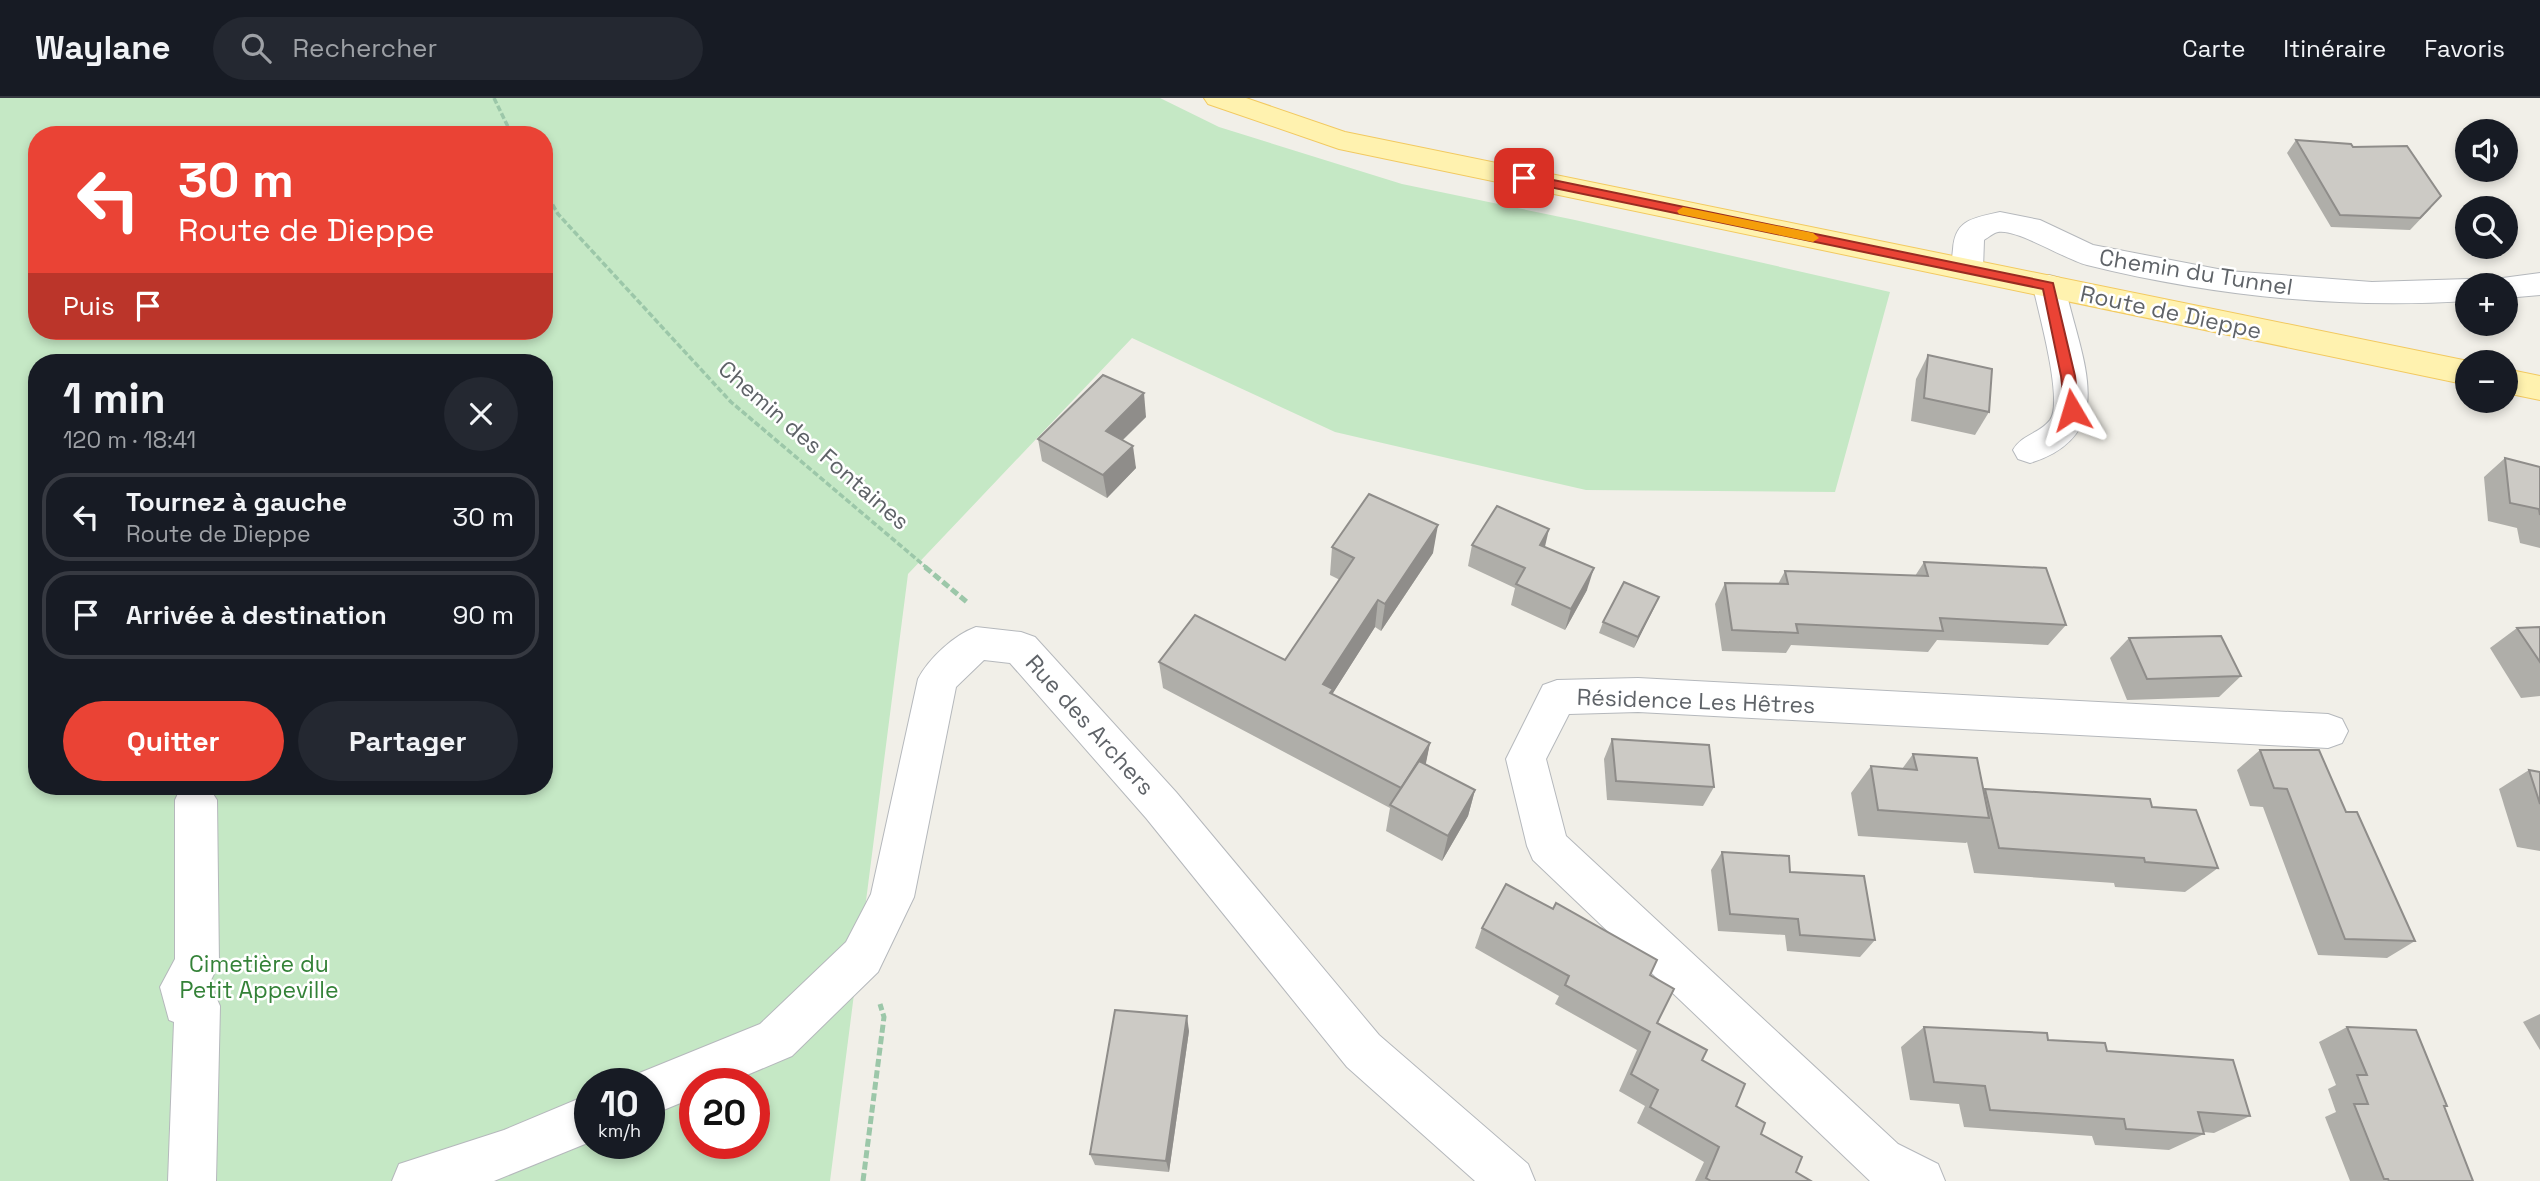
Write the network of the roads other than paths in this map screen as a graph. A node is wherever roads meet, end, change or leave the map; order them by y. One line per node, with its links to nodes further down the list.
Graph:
1 (1218, 98): 2 (main road, Route de Dieppe)
2 (1968, 269): 4 (main road, Route de Dieppe); 6 (street, Chemin du Tunnel)
3 (2540, 284): 5 (street)
4 (2049, 286): 7 (main road, Route de Dieppe); 10 (street)
5 (2518, 286)
6 (2455, 291)
7 (2455, 370)
8 (2518, 383): 9 (main road)
9 (2540, 388)
10 (2030, 450)
11 (2328, 731): 18 (street, Résidence Les Hêtres)
12 (196, 800): 15 (street)
13 (665, 1086): 17 (street, Rue des Archers)
14 (574, 1125): 16 (street)
15 (192, 1181)
16 (416, 1181)
17 (1511, 1181)
18 (1921, 1181)

